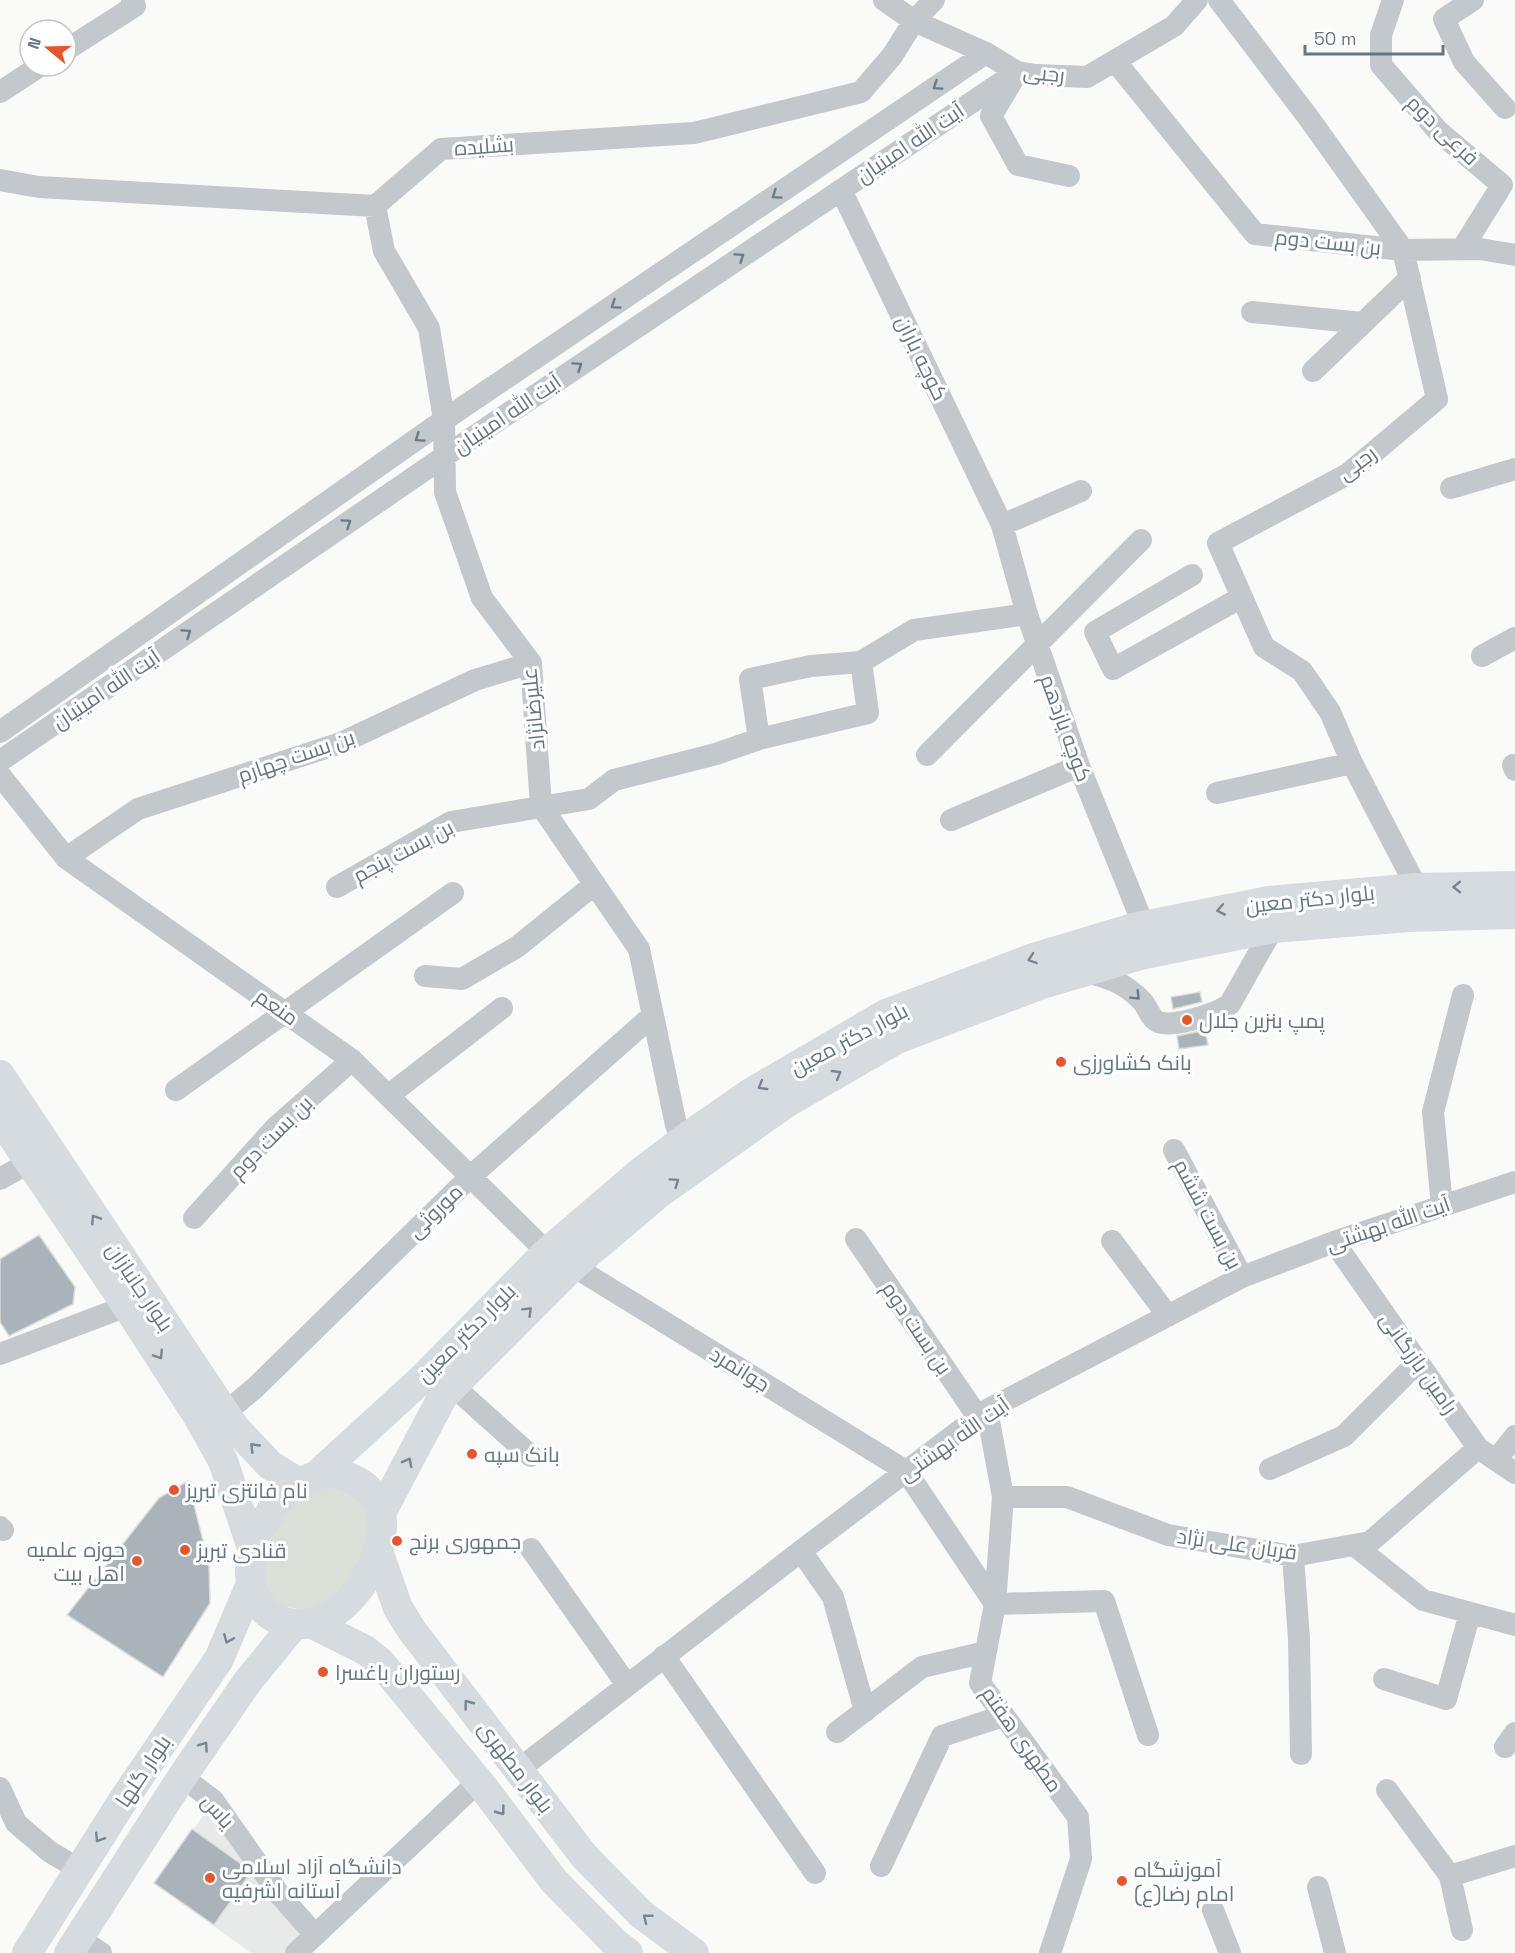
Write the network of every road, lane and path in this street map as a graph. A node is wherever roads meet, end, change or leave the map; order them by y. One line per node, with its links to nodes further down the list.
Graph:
1 (132, 0): 9 (street)
2 (884, 0): 8 (street, رجبی)
3 (934, 0): 8 (street, بشلیده)
4 (1197, 0): 11 (street, رجبی)
5 (1220, 0): 21 (street, رجبی)
6 (1393, 0): 20 (street, فرعی دوم)
7 (1473, 0): 15 (street)
8 (914, 21): 10 (street, رجبی); 19 (street, بشلیده)
9 (78, 42)
10 (986, 53): 12 (street, رجبی); 27 (street, آیت الله امینیان, one-way to 27)
11 (1115, 61): 12 (street, رجبی); 21 (street, بن بست دوم)
12 (1017, 72): 16 (street); 18 (street, آیت الله امینیان)
13 (22, 78): 14 (street)
14 (0, 92)
15 (1505, 108)
16 (1069, 176)
17 (0, 180): 19 (street)
18 (841, 190): 28 (street, آیت الله امینیان, one-way to 18); 32 (street, کوچه باران)
19 (375, 206): 27 (street, علیرضانژاد)
20 (1462, 249): 21 (street, بن بست دوم); 22 (street, بن بست دوم)
21 (1403, 250): 23 (street, رجبی)
22 (1515, 255)
23 (1410, 278): 25 (street); 35 (street, رجبی)
24 (1252, 312): 25 (street)
25 (1364, 322): 26 (street)
26 (1313, 371)
27 (444, 420): 28 (street, علیرضانژاد); 42 (street, آیت الله امینیان, one-way to 42)
28 (445, 456): 41 (street, علیرضانژاد); 45 (street, آیت الله امینیان, one-way to 28)
29 (1515, 469): 30 (street)
30 (1451, 488)
31 (1081, 491): 32 (street)
32 (1002, 525): 36 (street, کوچه یازدهم)
33 (1141, 540): 38 (street)
34 (1192, 575): 35 (street)
35 (1242, 597): 46 (street, رجبی)
36 (1027, 614): 38 (street, کوچه یازدهم); 40 (street)
37 (1515, 639): 39 (street)
38 (1037, 644): 44 (street); 47 (street, کوچه یازدهم)
39 (1482, 656)
40 (861, 662): 43 (street, بن بست پنجم); 43 (street)
41 (531, 663): 50 (street, علیرضانژاد); 52 (street, بن بست چهارم)
42 (0, 732)
43 (759, 739): 50 (street, بن بست پنجم)
44 (927, 755)
45 (0, 761)
46 (1352, 763): 49 (street); 56 (street, رجبی)
47 (1079, 766): 51 (street); 59 (street, کوچه یازدهم)
48 (0, 775): 52 (street, منعم)
49 (1217, 793)
50 (542, 806): 53 (street, علیرضانژاد); 55 (street, بن بست پنجم)
51 (951, 820)
52 (66, 858): 65 (street, منعم)
53 (595, 884): 62 (street); 66 (street, علیرضانژاد)
54 (1515, 886): 56 (main road, بلوار دکتر معین, one-way to 56)
55 (337, 887)
56 (1417, 888): 59 (main road, بلوار دکتر معین, one-way to 59)
57 (453, 894): 65 (street)
58 (1515, 914): 60 (main road, بلوار دکتر معین)
59 (1144, 926): 72 (main road, بلوار دکتر معین, one-way to 72)
60 (1273, 928): 61 (main road, بلوار دکتر معین); 61 (street, one-way to 60)
61 (1084, 972): 84 (main road, بلوار دکتر معین, one-way to 61)
62 (425, 976)
63 (1464, 995): 78 (street)
64 (502, 1008): 70 (street)
65 (284, 1012): 67 (street, منعم); 69 (street)
66 (652, 1016): 72 (street, علیرضانژاد); 75 (street, موروثی)
67 (352, 1060): 70 (street, منعم); 79 (street, بن بست دوم)
68 (0, 1075): 86 (main road, بلوار جانبازان, one-way to 68)
69 (176, 1090)
70 (388, 1095): 75 (street, منعم)
71 (0, 1118): 74 (main road, بلوار جانبازان)
72 (683, 1140): 83 (main road, بلوار دکتر معین)
73 (1174, 1150): 85 (street, بن بست ششم)
74 (30, 1162): 76 (street); 86 (main road, بلوار جانبازان)
75 (471, 1176): 83 (street, منعم); 91 (street, موروثی)
76 (0, 1179)
77 (1515, 1182): 78 (street, آیت الله بهشتی)
78 (1442, 1206): 82 (street, آیت الله بهشتی)
79 (194, 1218)
80 (856, 1239): 92 (street, بن بست دوم)
81 (1113, 1241): 87 (street)
82 (1334, 1242): 85 (street, آیت الله بهشتی); 89 (street, رامین بازرگانی)
83 (547, 1252): 99 (main road, بلوار دکتر معین)
84 (573, 1266): 90 (main road, بلوار دکتر معین, one-way to 84); 97 (street, جوانمرد)
85 (1242, 1277): 87 (street, آیت الله بهشتی)
86 (136, 1301): 88 (street); 91 (main road, بلوار جانبازان); 103 (main road, بلوار جانبازان, one-way to 103)
87 (1168, 1316): 92 (street, آیت الله بهشتی)
88 (0, 1354)
89 (1418, 1362): 94 (street, رامین بازرگانی); 96 (street)
90 (453, 1386): 95 (street); 101 (main road, بلوار دکتر معین, one-way to 90)
91 (225, 1413): 99 (main road, بلوار جانبازان, one-way to 91)
92 (983, 1414): 97 (street, آیت الله بهشتی); 100 (street, مطهری هفتم)
93 (1515, 1436): 94 (street)
94 (1487, 1454): 98 (street, رامین بازرگانی); 102 (street, قربان علی نژاد)
95 (531, 1456)
96 (1270, 1469)
97 (906, 1472): 106 (street, آیت الله بهشتی); 109 (street)
98 (1515, 1473)
99 (308, 1479): 101 (main road); 103 (main road)
100 (1003, 1497): 107 (street, قربان علی نژاد); 109 (street, مطهری هفتم)
101 (381, 1514): 105 (main road)
102 (1354, 1545): 107 (street, قربان علی نژاد); 110 (street)
103 (252, 1548): 108 (main road)
104 (531, 1549): 118 (street)
105 (378, 1551): 111 (main road); 113 (main road, بلوار مطهری)
106 (801, 1551): 115 (street, آیت الله بهشتی); 119 (street)
107 (1293, 1556): 123 (street)
108 (250, 1586): 111 (main road); 131 (main road, بلوار گلها, one-way to 131)
109 (995, 1604): 114 (street, مطهری هفتم); 122 (street)
110 (1470, 1613): 112 (street); 117 (street)
111 (303, 1625): 116 (main road, بلوار مطهری); 125 (main road, بلوار گلها, one-way to 111)
112 (1515, 1625)
113 (411, 1629): 116 (main road); 124 (main road, بلوار مطهری, one-way to 113)
114 (986, 1652): 119 (street); 120 (street, مطهری هفتم)
115 (664, 1656): 118 (street, آیت الله بهشتی); 132 (street)
116 (380, 1662): 126 (main road, بلوار مطهری)
117 (1384, 1679)
118 (627, 1685): 124 (street, آیت الله بهشتی)
119 (865, 1711): 121 (street)
120 (1004, 1716): 130 (street); 143 (street, مطهری هفتم)
121 (837, 1732)
122 (1148, 1735)
123 (1301, 1754)
124 (518, 1770): 142 (main road, بلوار مطهری, one-way to 124)
125 (182, 1777): 138 (street, یاس); 139 (main road, بلوار گلها)
126 (478, 1782): 138 (street); 141 (main road, بلوار مطهری, one-way to 141)
127 (0, 1788): 131 (street)
128 (1387, 1790): 133 (street)
129 (1515, 1856): 133 (street)
130 (880, 1866)
131 (79, 1869): 136 (main road, بلوار گلها)
132 (815, 1872)
133 (1450, 1876): 137 (street)
134 (1318, 1887): 145 (street)
135 (1213, 1910): 144 (street)
136 (48, 1919): 139 (main road); 140 (main road, بلوار گلها)
137 (1462, 1930)
138 (307, 1946)
139 (82, 1948)
140 (27, 1953)
141 (628, 1953)
142 (694, 1953)
143 (1050, 1953)
144 (1230, 1953)
145 (1335, 1953)

